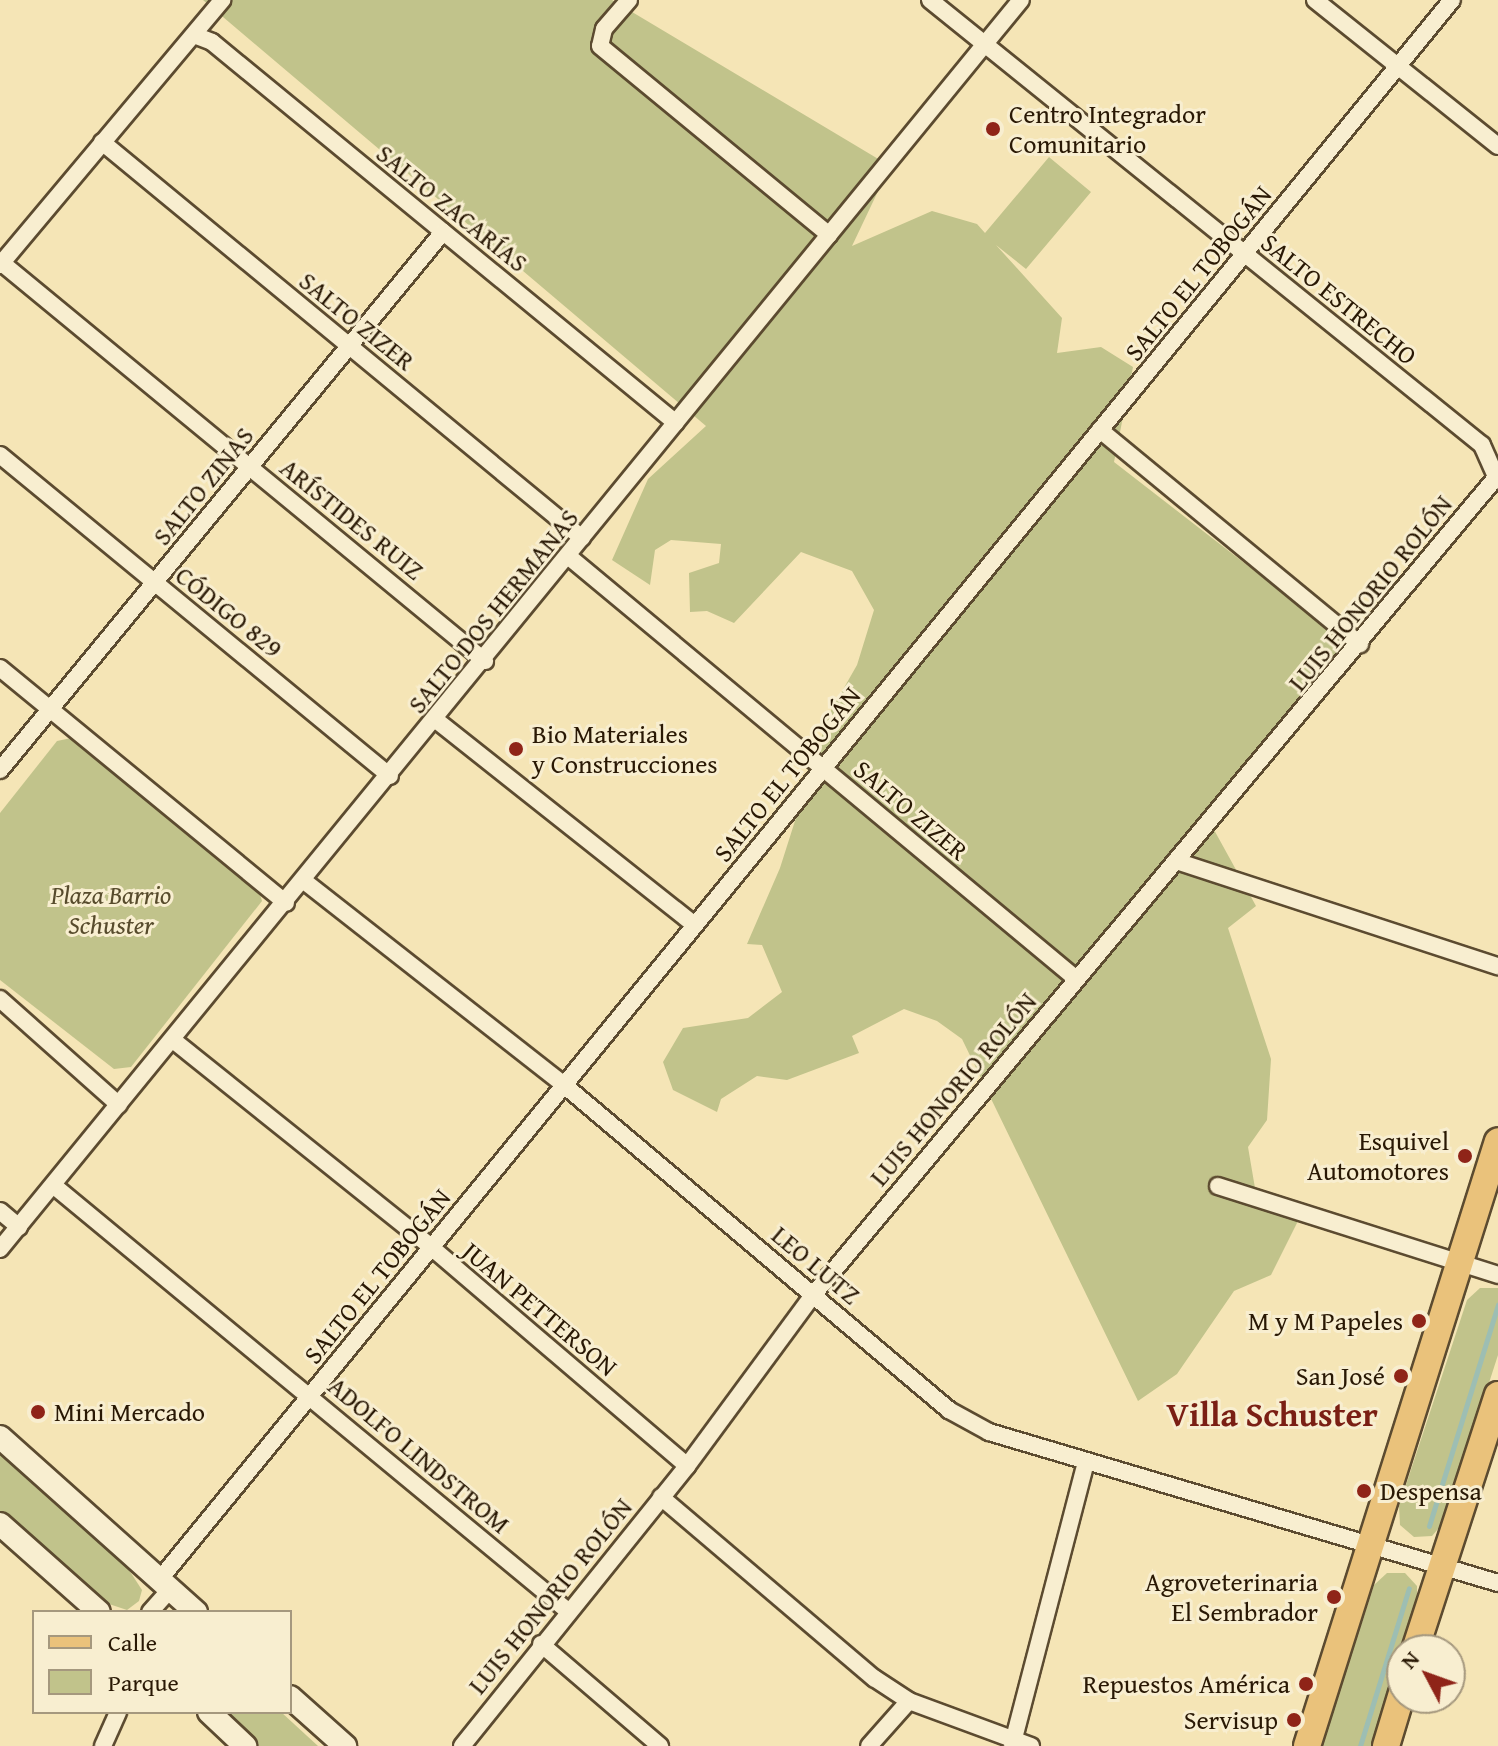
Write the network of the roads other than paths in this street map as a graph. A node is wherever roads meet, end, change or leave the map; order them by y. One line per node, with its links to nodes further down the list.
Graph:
1 (222, 0): 7 (street)
2 (629, 0): 13 (street)
3 (930, 0): 8 (street, SALTO ESTRECHO)
4 (1021, 0): 8 (street, SALTO DOS HERMANAS)
5 (1315, 0): 9 (street)
6 (1452, 0): 9 (street, SALTO EL TOBOGÁN)
7 (194, 35): 10 (street); 12 (street, SALTO ZACARÍAS)
8 (985, 44): 13 (street, SALTO DOS HERMANAS); 14 (street, SALTO ESTRECHO)
9 (1398, 65): 11 (street); 14 (street, SALTO EL TOBOGÁN)
10 (102, 142): 15 (street); 16 (street, SALTO ZIZER)
11 (1498, 146)
12 (443, 232): 16 (street, SALTO ZINAS); 17 (street, SALTO ZACARÍAS)
13 (829, 235): 17 (street, SALTO DOS HERMANAS)
14 (1244, 254): 18 (street, SALTO EL TOBOGÁN); 21 (street, SALTO ESTRECHO)
15 (1, 264): 20 (street, ARÍSTIDES RUIZ)
16 (349, 346): 20 (street, SALTO ZINAS); 22 (street, SALTO ZIZER)
17 (676, 423): 22 (street, SALTO DOS HERMANAS)
18 (1100, 430): 25 (street); 30 (street, SALTO EL TOBOGÁN)
19 (0, 455): 24 (street, CÓDIGO 829)
20 (250, 467): 24 (street, SALTO ZINAS); 26 (street, ARÍSTIDES RUIZ)
21 (1497, 478): 25 (street, LUIS HONORIO ROLÓN)
22 (582, 538): 23 (street, SALTO DOS HERMANAS)
23 (568, 556): 26 (street, SALTO DOS HERMANAS); 30 (street, SALTO ZIZER)
24 (154, 582): 28 (street, SALTO ZINAS); 32 (street, CÓDIGO 829)
25 (1360, 644): 33 (street, LUIS HONORIO ROLÓN)
26 (485, 661): 29 (street, SALTO DOS HERMANAS)
27 (0, 668): 28 (street)
28 (50, 709): 31 (street, SALTO ZINAS); 35 (street)
29 (436, 720): 32 (street, SALTO DOS HERMANAS); 36 (street)
30 (823, 769): 36 (street, SALTO EL TOBOGÁN); 38 (street, SALTO ZIZER)
31 (0, 770)
32 (390, 776): 34 (street, SALTO DOS HERMANAS)
33 (1176, 861): 37 (street); 38 (street, LUIS HONORIO ROLÓN)
34 (304, 881): 35 (street, SALTO DOS HERMANAS); 41 (street, LEO LUTZ)
35 (286, 903): 40 (street, SALTO DOS HERMANAS)
36 (695, 925): 41 (street, SALTO EL TOBOGÁN)
37 (1498, 966)
38 (1075, 978): 52 (street, LUIS HONORIO ROLÓN)
39 (0, 999): 42 (street)
40 (173, 1040): 42 (street, SALTO DOS HERMANAS); 48 (street, JUAN PETTERSON)
41 (564, 1085): 48 (street, SALTO EL TOBOGÁN); 52 (street, LEO LUTZ)
42 (119, 1105): 44 (street, SALTO DOS HERMANAS)
43 (1498, 1141): 50 (main road)
44 (53, 1185): 47 (street, SALTO DOS HERMANAS); 53 (street, ADOLFO LINDSTROM)
45 (1218, 1186): 50 (street)
46 (0, 1211): 47 (street)
47 (19, 1227): 49 (street, SALTO DOS HERMANAS)
48 (431, 1247): 53 (street, SALTO EL TOBOGÁN); 57 (street, JUAN PETTERSON)
49 (0, 1249)
50 (1459, 1262): 51 (street); 60 (main road)
51 (1498, 1275)
52 (814, 1294): 56 (street, LEO LUTZ); 57 (street, LUIS HONORIO ROLÓN)
53 (310, 1395): 63 (street, SALTO EL TOBOGÁN); 67 (street, ADOLFO LINDSTROM)
54 (1498, 1395): 61 (main road)
55 (0, 1437): 63 (street)
56 (1086, 1462): 60 (street, LEO LUTZ); 75 (street)
57 (687, 1466): 58 (street, LUIS HONORIO ROLÓN)
58 (661, 1497): 67 (street, LUIS HONORIO ROLÓN); 71 (street)
59 (0, 1524): 64 (street)
60 (1371, 1543): 61 (street, LEO LUTZ); 83 (main road)
61 (1441, 1565): 62 (street, LEO LUTZ); 68 (main road)
62 (1498, 1583)
63 (166, 1584): 65 (street, SALTO EL TOBOGÁN); 66 (street)
64 (97, 1610)
65 (151, 1610)
66 (194, 1610)
67 (568, 1611): 69 (street, LUIS HONORIO ROLÓN)
68 (1420, 1634)
69 (541, 1644): 79 (street, LUIS HONORIO ROLÓN); 80 (street)
70 (292, 1699): 78 (street)
71 (909, 1701): 75 (street); 81 (street)
72 (117, 1714): 76 (street)
73 (211, 1714): 77 (street)
74 (1396, 1714): 84 (main road)
75 (1013, 1743): 82 (street)
76 (103, 1746)
77 (245, 1746)
78 (345, 1746)
79 (462, 1746)
80 (660, 1746)
81 (869, 1746)
82 (1031, 1746)
83 (1307, 1746)
84 (1386, 1746)

